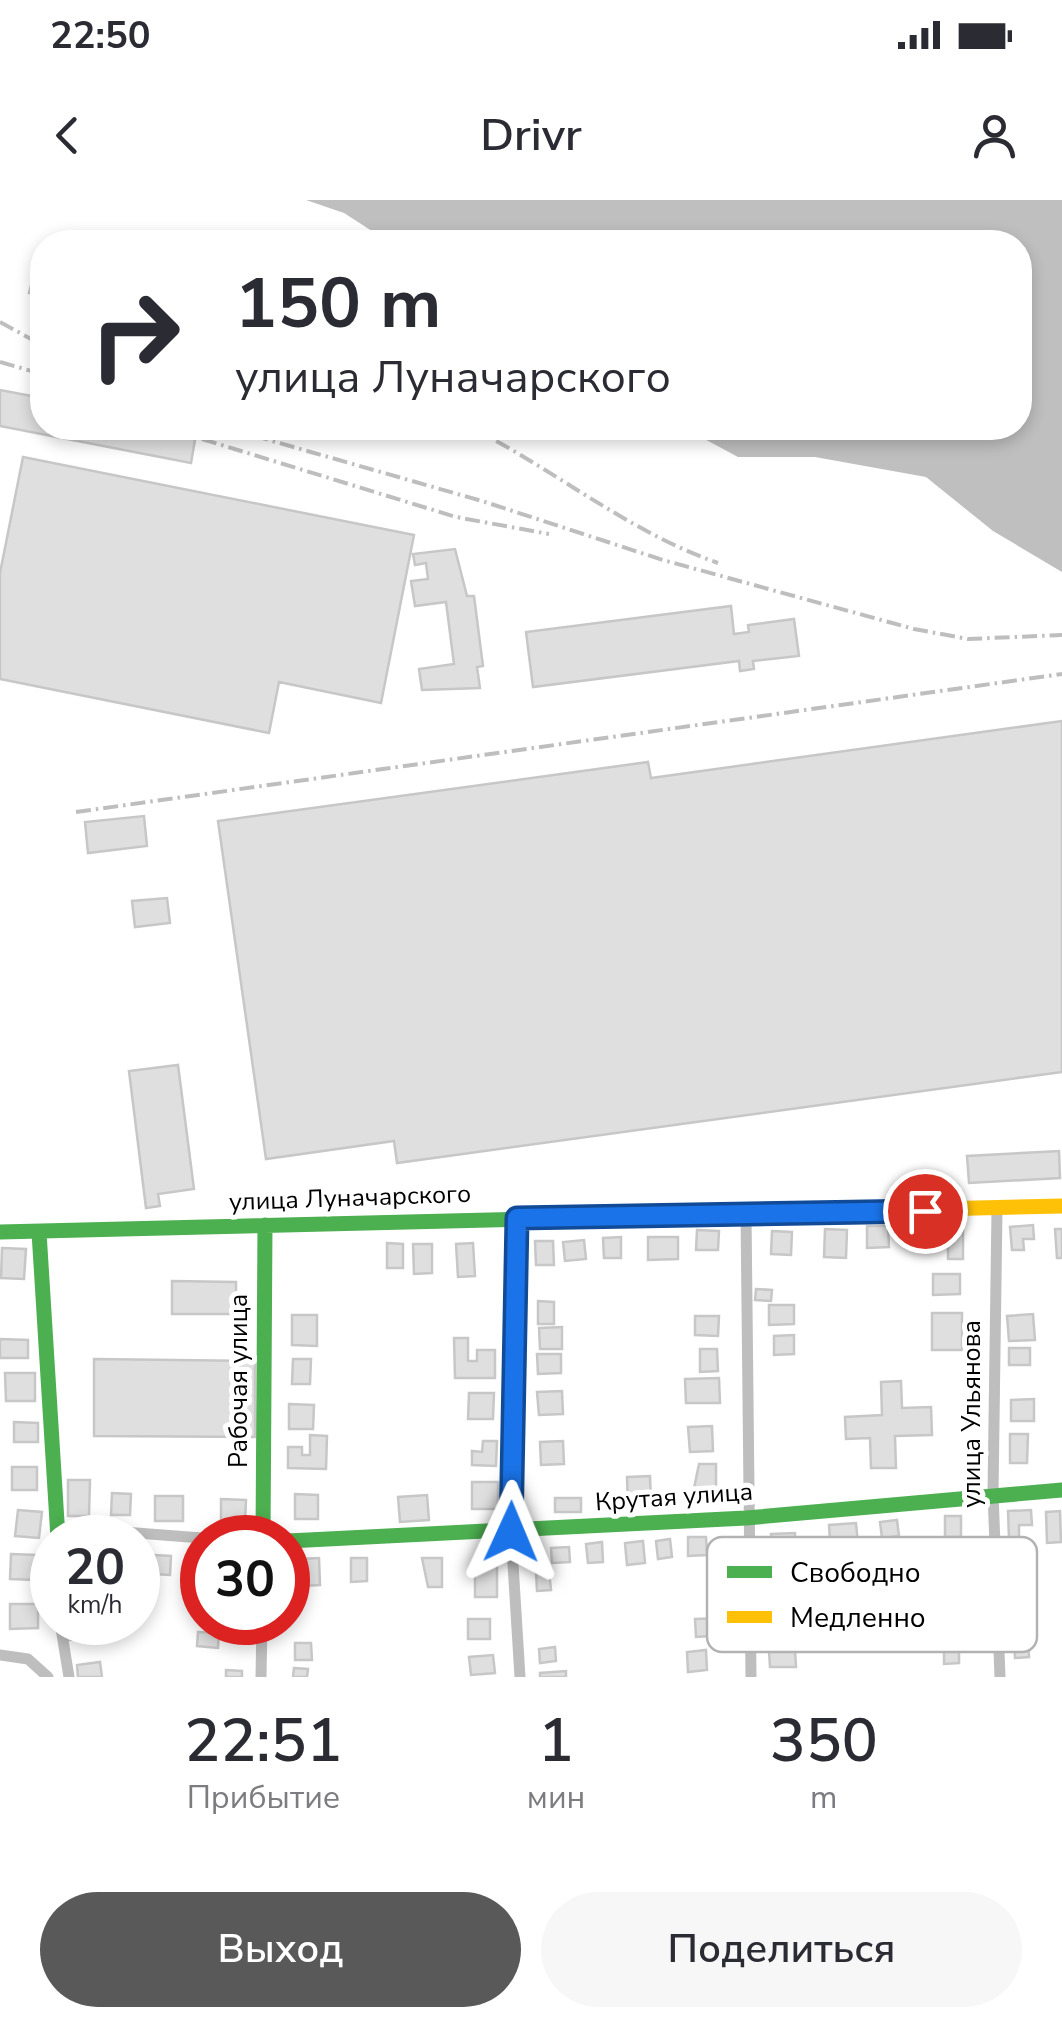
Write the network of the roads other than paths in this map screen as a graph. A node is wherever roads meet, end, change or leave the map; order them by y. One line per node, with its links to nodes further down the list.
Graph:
1 (1062, 1206): 2 (street, улица Луначарского)
2 (996, 1210): 3 (street, улица Луначарского); 9 (street, улица Ульянова)
3 (746, 1212): 4 (street, улица Луначарского); 12 (street)
4 (517, 1218): 5 (street, улица Луначарского); 13 (street)
5 (265, 1225): 7 (street, улица Луначарского); 11 (street, Рабочая улица)
6 (0, 1232): 7 (street, улица Луначарского)
7 (39, 1232): 10 (street)
8 (1062, 1490): 9 (street, Крутая улица)
9 (994, 1493): 12 (street, Крутая улица); 15 (street, улица Ульянова)
10 (57, 1515)
11 (263, 1515)
12 (746, 1518): 13 (street, Крутая улица); 14 (street)
13 (511, 1532): 16 (street, Крутая улица); 25 (street)
14 (746, 1537)
15 (995, 1537)
16 (310, 1540)
17 (64, 1645): 23 (street)
18 (262, 1645): 24 (street)
19 (749, 1652): 26 (street)
20 (999, 1652): 27 (street, улица Ульянова)
21 (0, 1655): 22 (street)
22 (48, 1677)
23 (69, 1677)
24 (261, 1677)
25 (520, 1677)
26 (750, 1677)
27 (1000, 1677)

